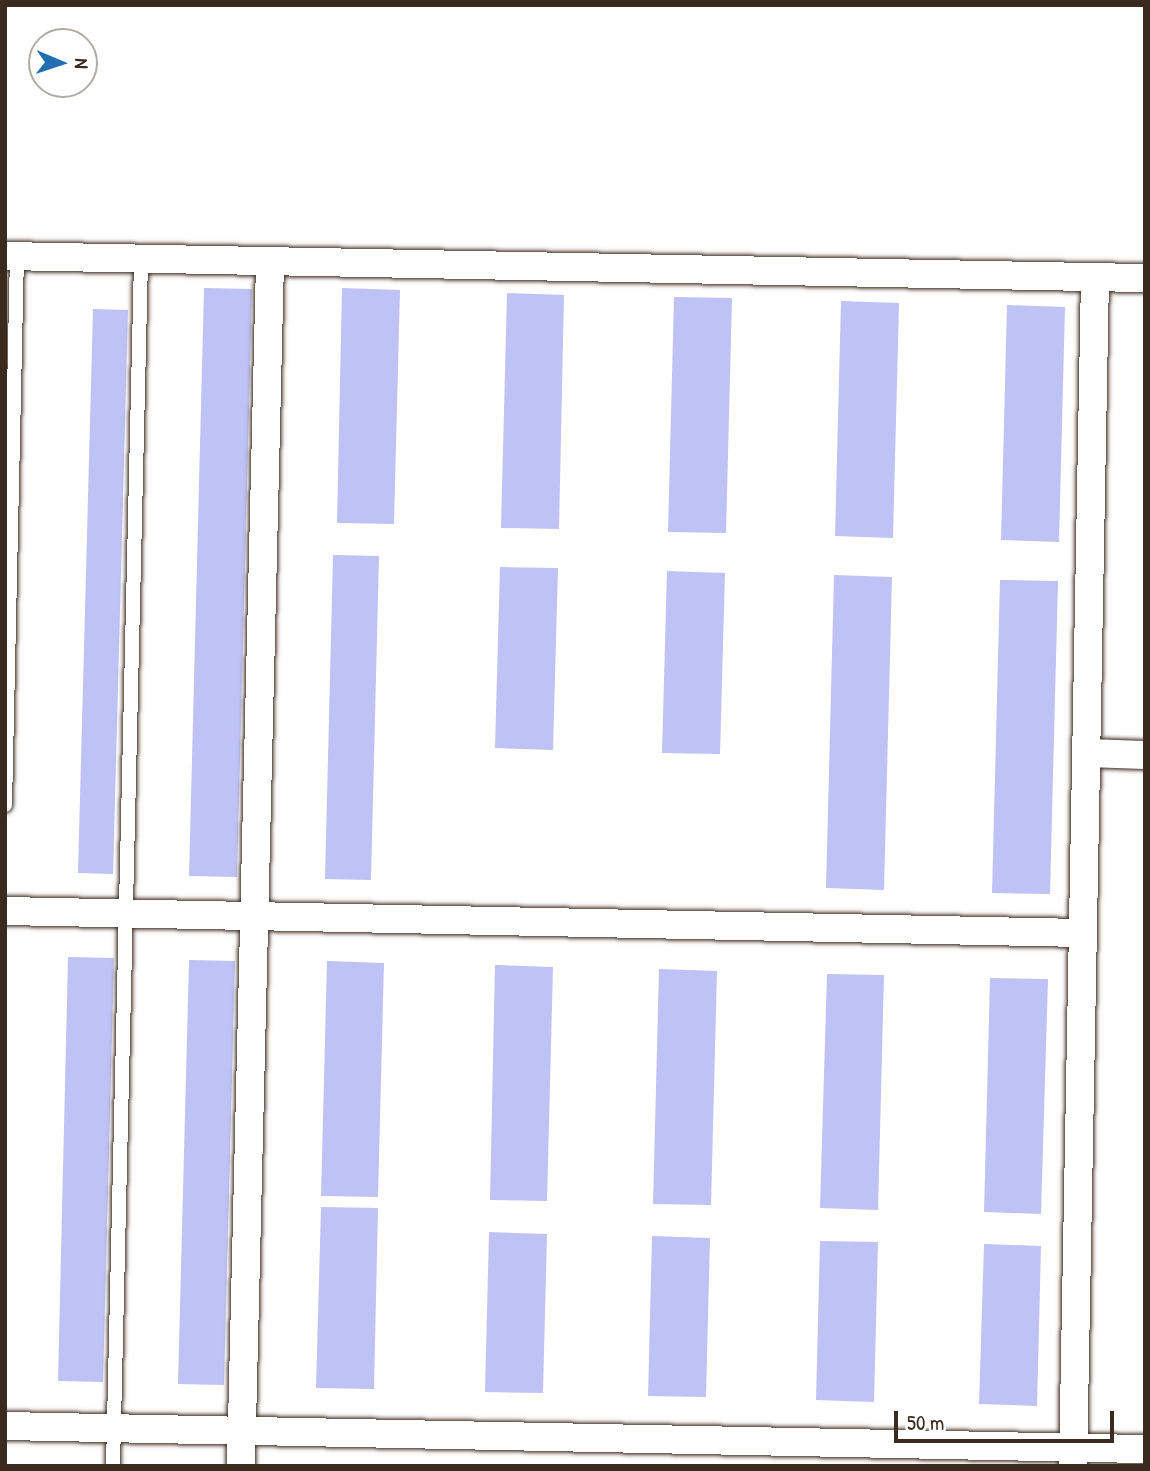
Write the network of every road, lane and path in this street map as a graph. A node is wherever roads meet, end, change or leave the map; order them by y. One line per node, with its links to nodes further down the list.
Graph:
1 (11, 256): 2 (street); 8 (lane)
2 (141, 258): 3 (street); 10 (lane)
3 (270, 261): 4 (street); 11 (street)
4 (1095, 277): 5 (street); 6 (street)
5 (1145, 278)
6 (1087, 754): 7 (street); 12 (street)
7 (1145, 755)
8 (5, 805)
9 (5, 911): 10 (street)
10 (125, 913): 11 (street); 14 (lane)
11 (254, 916): 12 (street); 15 (street)
12 (1083, 933): 17 (street)
13 (5, 1426): 14 (street)
14 (114, 1429): 15 (street); 18 (lane)
15 (242, 1431): 17 (street); 19 (street)
16 (1145, 1449): 17 (street)
17 (1073, 1457)
18 (113, 1466)
19 (241, 1466)

